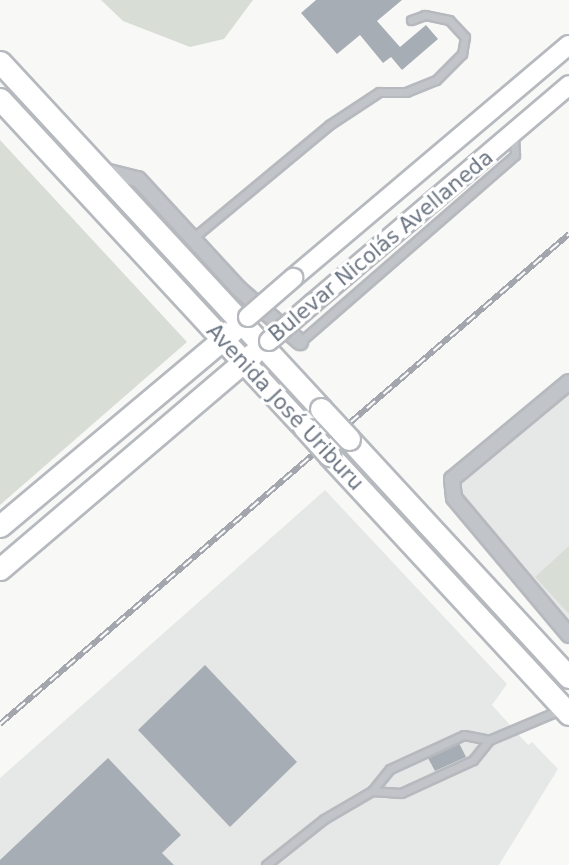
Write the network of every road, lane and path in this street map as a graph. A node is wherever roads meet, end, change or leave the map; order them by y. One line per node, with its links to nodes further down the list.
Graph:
1 (411, 20): 8 (lane)
2 (569, 45): 9 (main road, Bulevar Nicolás Avellaneda, bridge)
3 (0, 62): 7 (main road, Avenida José Uriburu)
4 (569, 85): 6 (main road, Bulevar Nicolás Avellaneda)
5 (0, 99): 10 (main road, Avenida José Uriburu)
6 (514, 133): 11 (lane); 12 (main road, Bulevar Nicolás Avellaneda, bridge)
7 (99, 169): 8 (street); 9 (main road, Avenida José Uriburu)
8 (192, 238): 11 (street)
9 (245, 320): 10 (main road, Bulevar Nicolás Avellaneda); 12 (main road, Avenida José Uriburu)
10 (223, 339): 13 (main road, Avenida José Uriburu); 15 (main road, Bulevar Nicolás Avellaneda)
11 (300, 342)
12 (266, 343): 13 (main road, Bulevar Nicolás Avellaneda); 18 (main road, Avenida José Uriburu, bridge)
13 (244, 362): 16 (main road, Bulevar Nicolás Avellaneda); 19 (main road, Avenida José Uriburu, bridge)
14 (569, 382): 17 (street)
15 (0, 526)
16 (0, 569)
17 (569, 635)
18 (569, 677)
19 (567, 710): 20 (lane)
20 (489, 740): 21 (lane); 21 (lane)
21 (372, 791): 22 (lane)
22 (266, 865)

